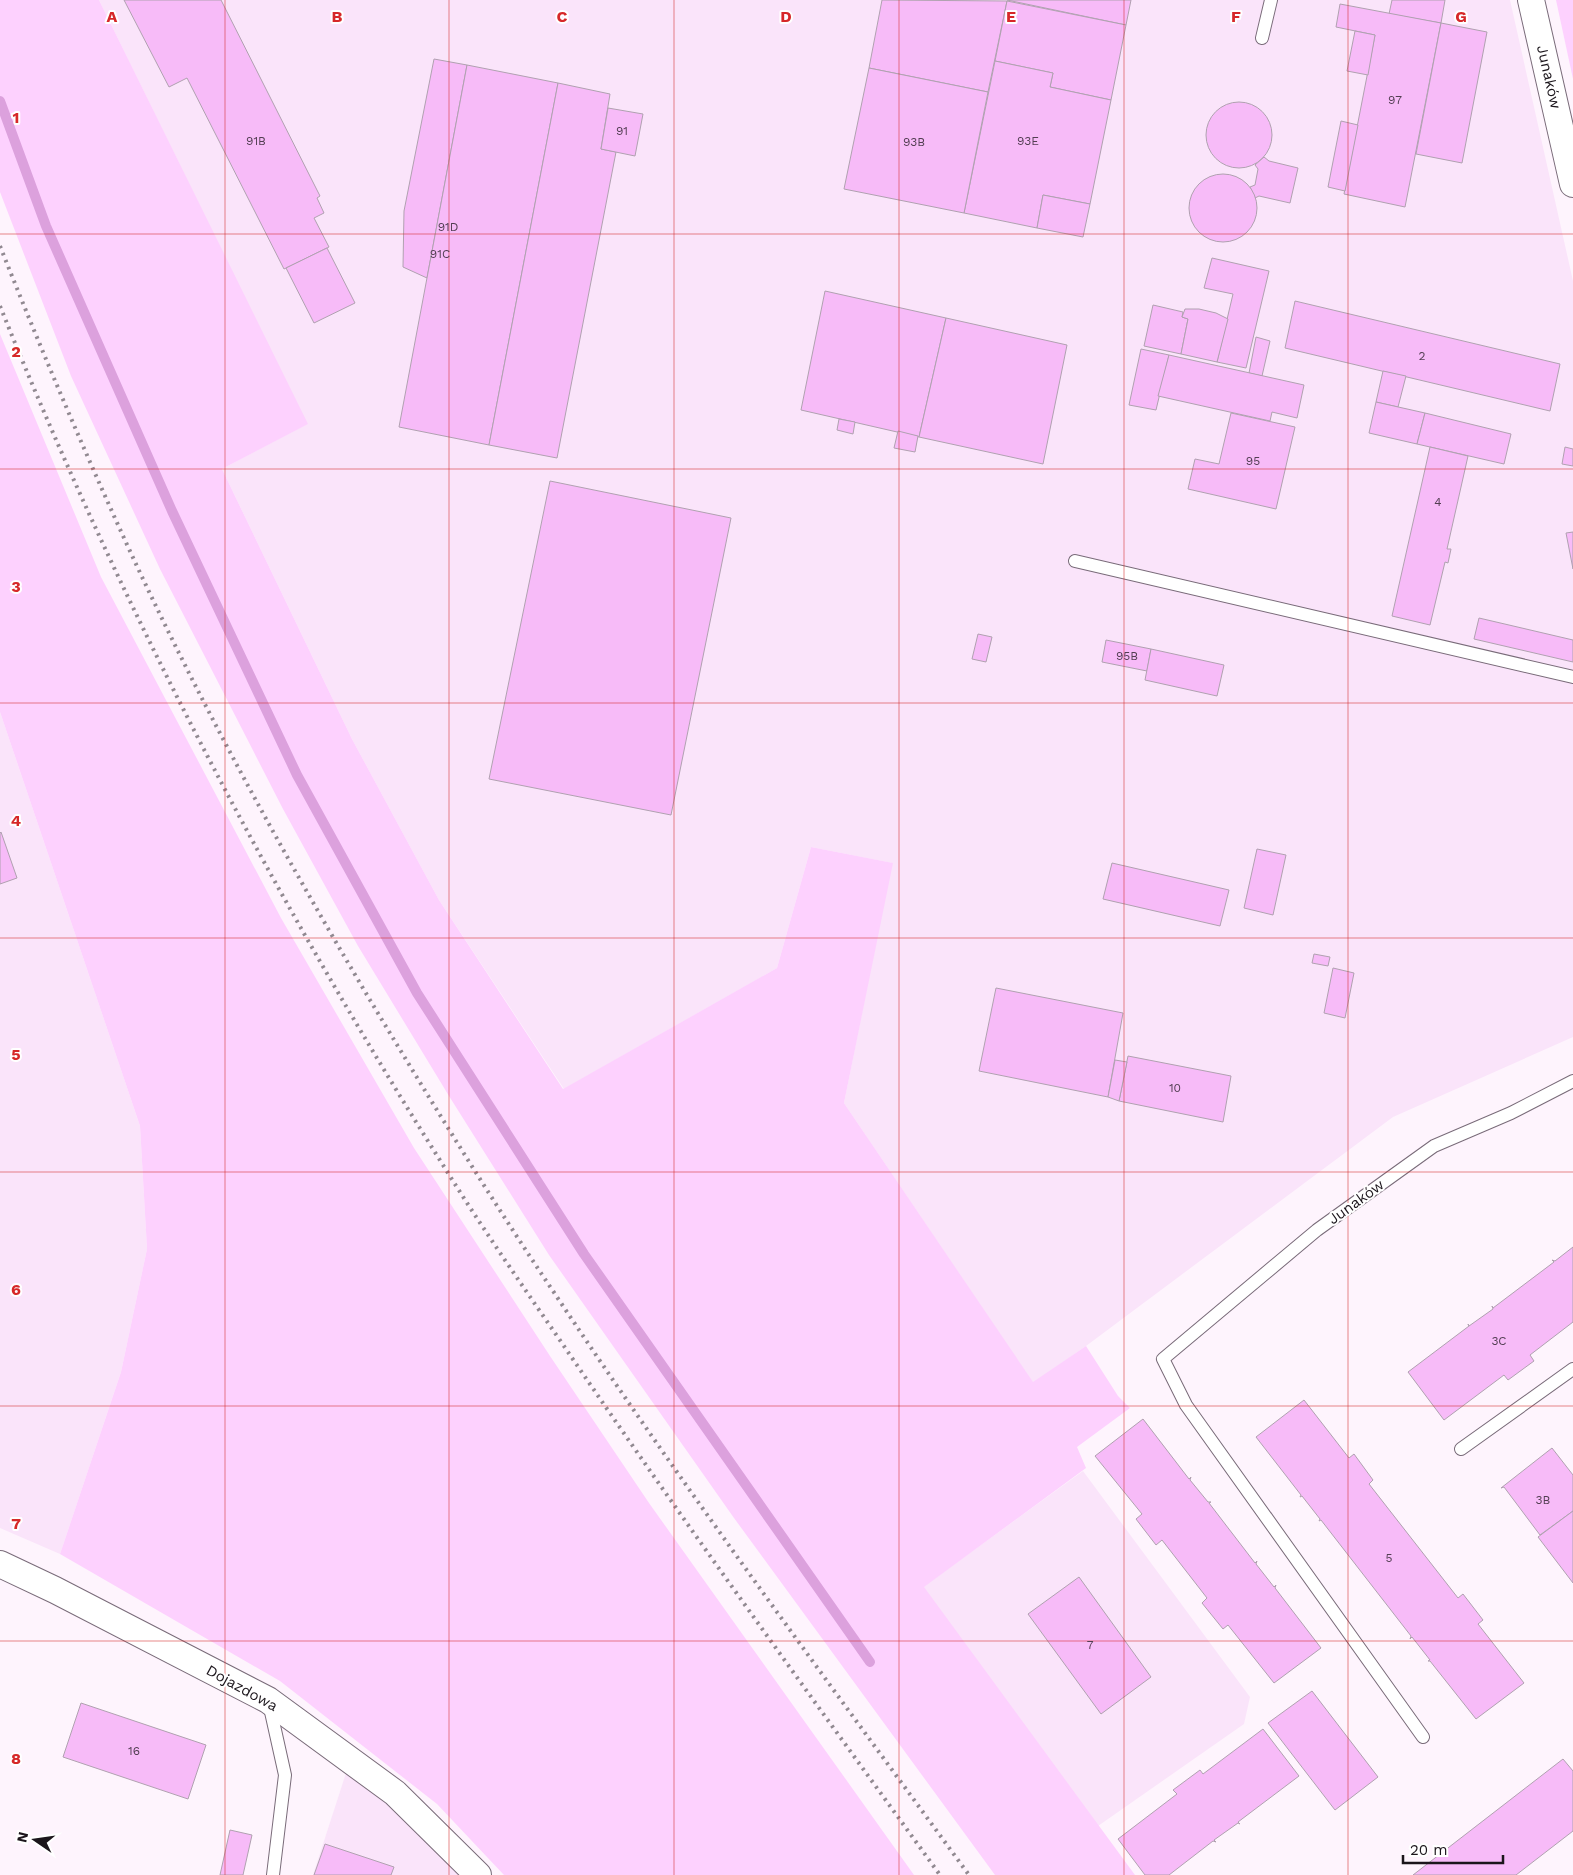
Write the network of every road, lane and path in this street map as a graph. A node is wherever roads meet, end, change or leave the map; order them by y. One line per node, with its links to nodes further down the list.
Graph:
1 (1270, 0): 3 (lane)
2 (1531, 0): 4 (street, Junaków)
3 (1262, 38)
4 (1573, 184)
5 (1075, 561): 6 (lane)
6 (1573, 677)
7 (1573, 1081): 12 (lane, Junaków)
8 (1573, 1369): 9 (lane)
9 (1461, 1449)
10 (0, 1564): 11 (street, Dojazdowa)
11 (268, 1700): 13 (lane); 14 (street, Dojazdowa)
12 (1423, 1737)
13 (273, 1875)
14 (478, 1875)

